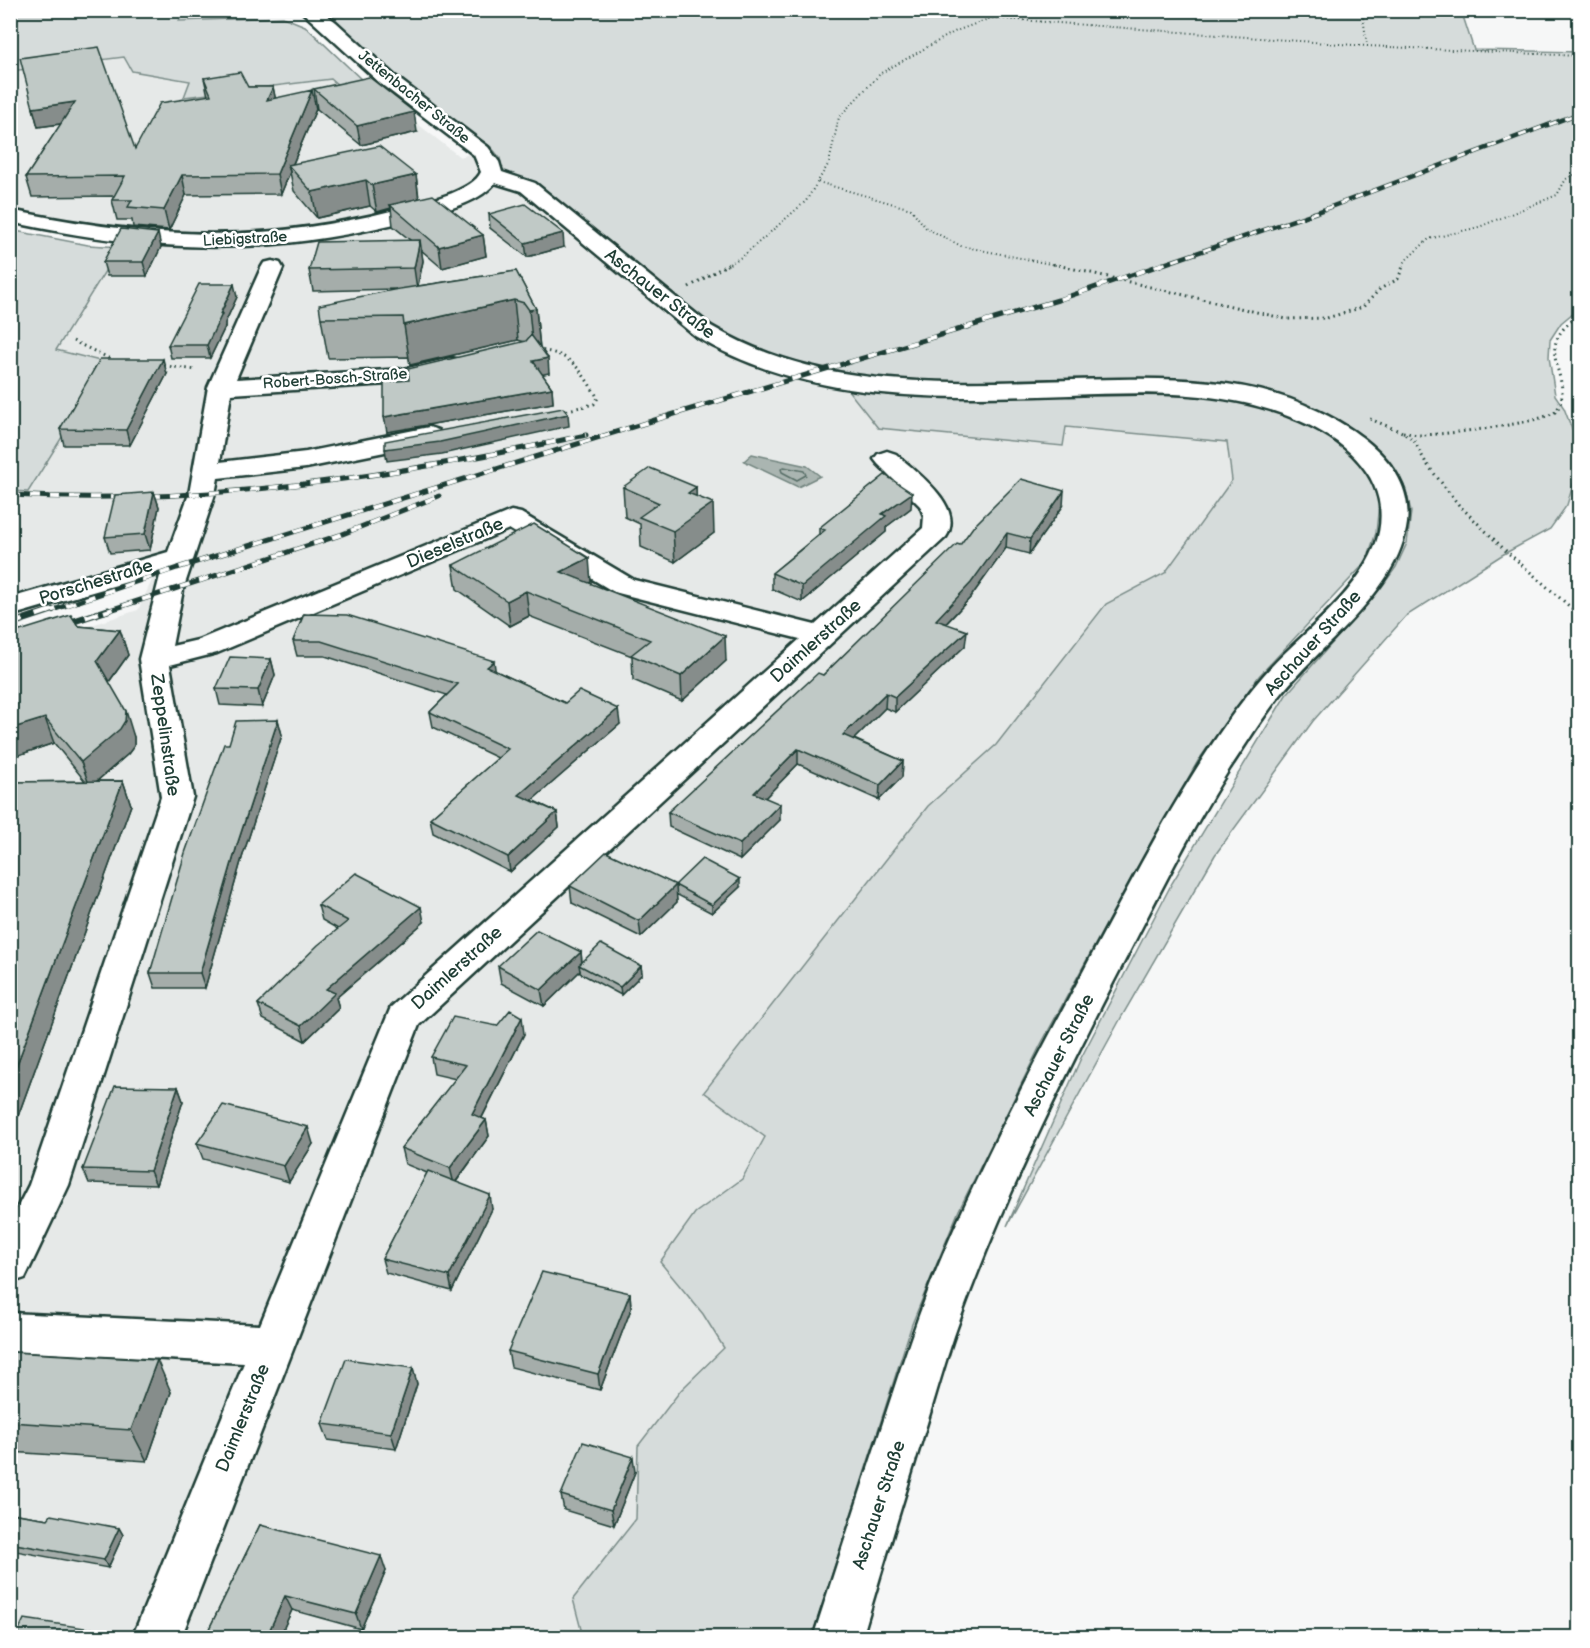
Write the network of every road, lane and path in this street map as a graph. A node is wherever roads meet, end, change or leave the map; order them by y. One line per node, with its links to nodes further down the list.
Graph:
1 (308, 10): 9 (street, Jettenbacher Straße)
2 (997, 10): 5 (path)
3 (1013, 10): 5 (path)
4 (1362, 10): 6 (path)
5 (992, 18): 6 (path); 10 (path)
6 (1367, 46): 7 (path)
7 (1580, 56)
8 (1580, 172): 10 (path)
9 (491, 176): 11 (street); 12 (street, Aschauer Straße)
10 (818, 182): 17 (path)
11 (475, 191): 12 (street, Aschauer Straße); 14 (street, Liebigstraße)
12 (551, 208): 17 (street, Aschauer Straße)
13 (10, 216): 15 (street, Liebigstraße)
14 (377, 221): 15 (street, Liebigstraße); 16 (street)
15 (244, 241): 16 (street)
16 (288, 262): 24 (street, Zeppelinstraße)
17 (664, 300): 40 (street, Aschauer Straße)
18 (1580, 315): 28 (path)
19 (73, 341): 21 (path)
20 (531, 350): 25 (path)
21 (114, 360)
22 (473, 360): 24 (street, Robert-Bosch-Straße)
23 (159, 365): 24 (path)
24 (223, 380): 30 (street, Zeppelinstraße)
25 (563, 411)
26 (1361, 417): 28 (path)
27 (457, 431): 30 (street)
28 (1402, 432): 33 (path)
29 (887, 459): 34 (street, Daimlerstraße)
30 (206, 471): 31 (street, Zeppelinstraße)
31 (181, 557): 32 (street, Porschestraße); 35 (street, Zeppelinstraße)
32 (10, 608)
33 (1580, 615)
34 (822, 636): 35 (street, Dieselstraße); 38 (street, Daimlerstraße)
35 (154, 659): 36 (street, Zeppelinstraße)
36 (10, 1265)
37 (10, 1332): 38 (street)
38 (272, 1345): 39 (street, Daimlerstraße)
39 (156, 1638)
40 (837, 1638)

